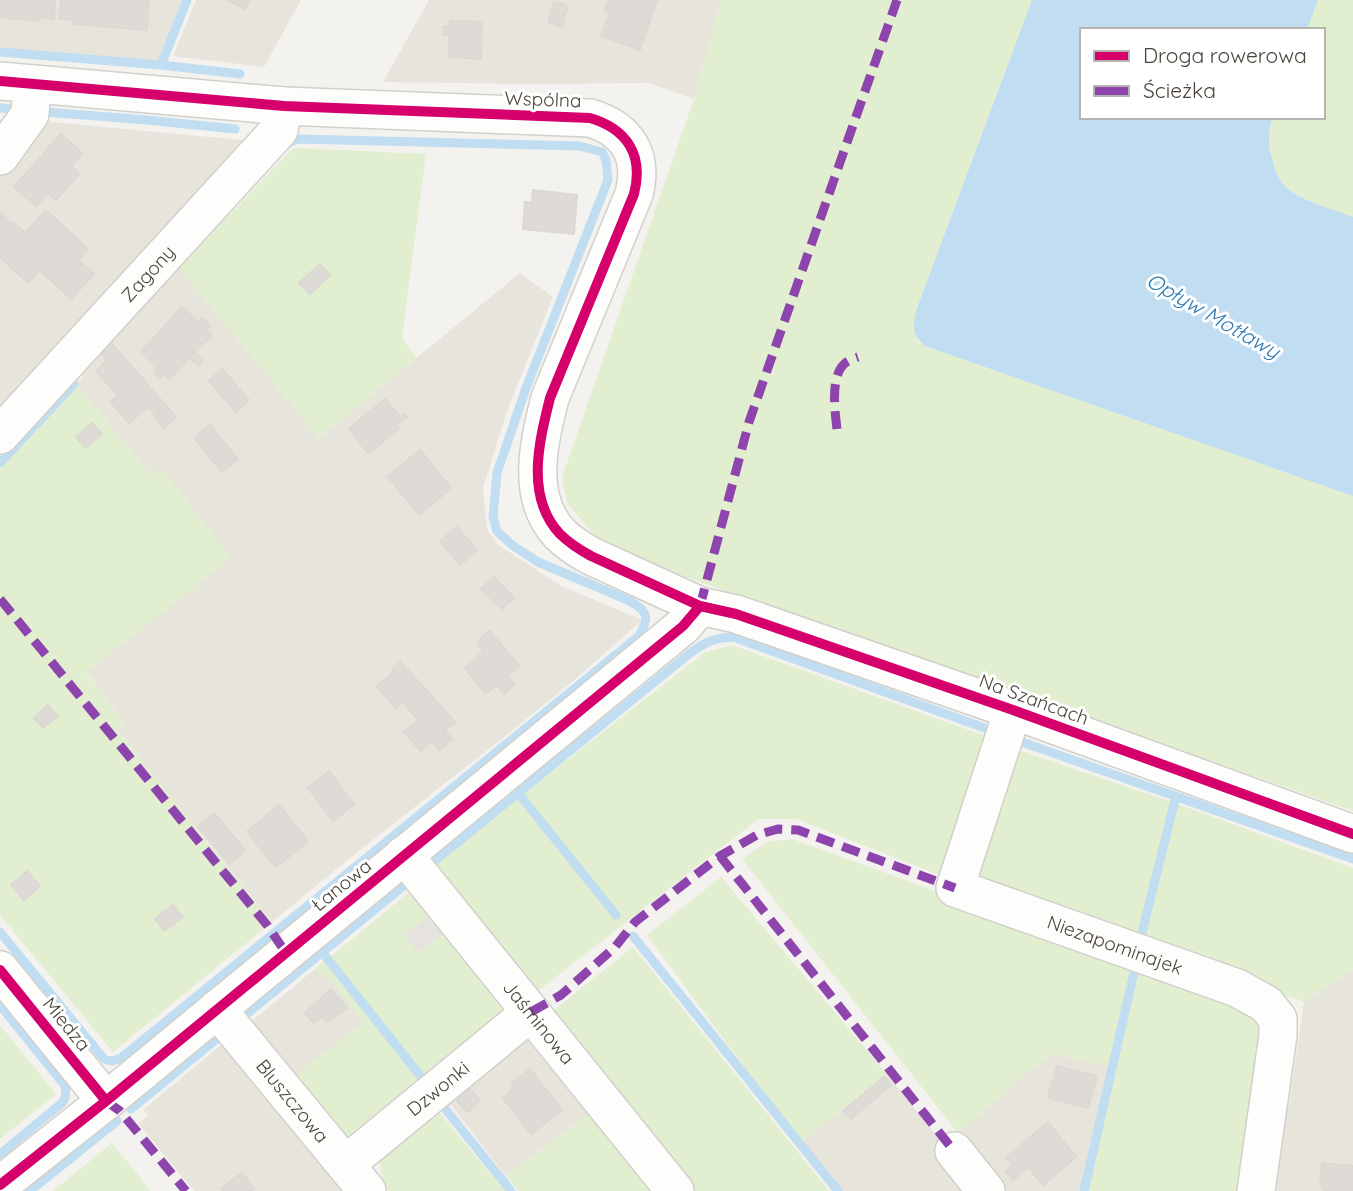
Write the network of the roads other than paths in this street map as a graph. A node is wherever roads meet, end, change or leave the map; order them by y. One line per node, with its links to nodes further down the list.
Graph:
1 (16, 83): 2 (street, Wspólna); 3 (street)
2 (284, 106): 4 (street, Zagony); 5 (street, Wspólna)
3 (0, 156)
4 (0, 435)
5 (700, 606): 6 (street, Na Szańcach); 8 (street, Łanowa)
6 (1013, 710): 7 (street, Na Szańcach); 18 (street, Niezapominajek)
7 (1353, 834)
8 (404, 855): 10 (street, Łanowa); 11 (street, Jaśminowa)
9 (0, 970): 12 (street, Miedza)
10 (218, 1009): 12 (street, Łanowa); 14 (street, Bluszczowa)
11 (531, 1012): 14 (street, Dzwonki); 16 (street, Jaśminowa)
12 (106, 1101): 15 (street, Łanowa)
13 (954, 1151): 17 (street)
14 (357, 1178)
15 (0, 1185)
16 (675, 1191)
17 (986, 1191)
18 (1256, 1191)

